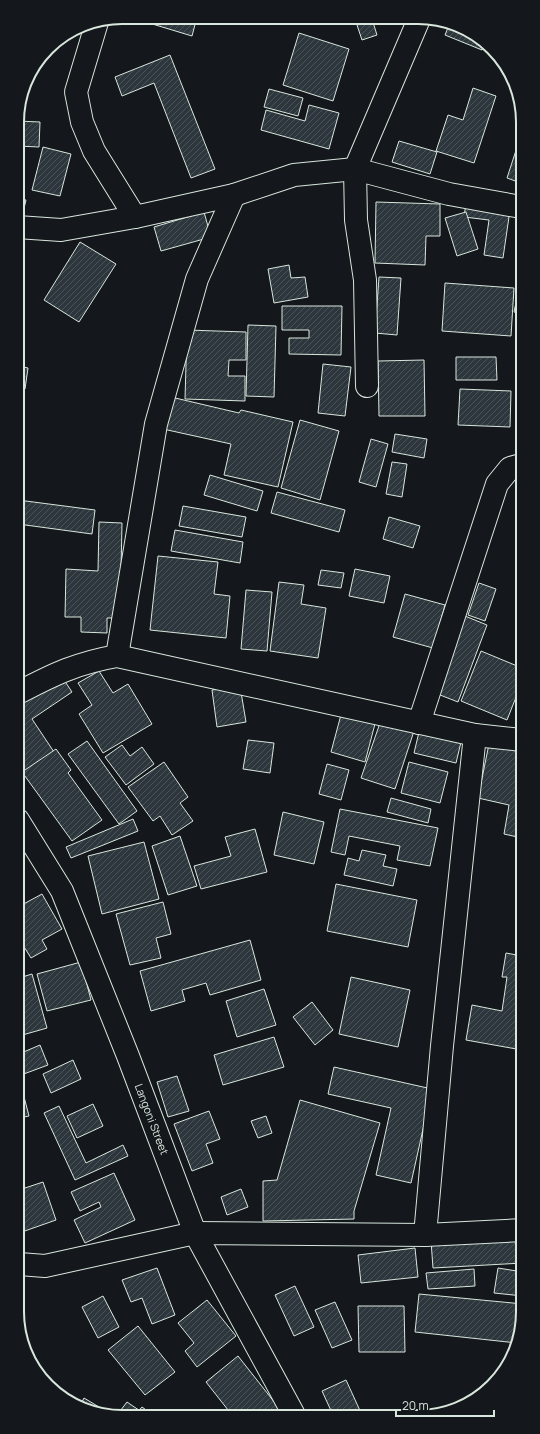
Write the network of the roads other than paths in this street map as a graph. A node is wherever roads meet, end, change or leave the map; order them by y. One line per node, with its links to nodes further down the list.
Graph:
1 (417, 24): 3 (street)
2 (95, 28): 6 (street)
3 (355, 169): 4 (street); 5 (street); 8 (street)
4 (234, 195): 6 (street); 10 (street)
5 (516, 206)
6 (135, 217): 7 (street)
7 (24, 227)
8 (367, 386)
9 (516, 466): 12 (street)
10 (117, 656): 11 (street); 12 (street)
11 (24, 690)
12 (419, 723): 13 (street)
13 (475, 734): 14 (street); 18 (street)
14 (516, 739)
15 (24, 830): 17 (street, Langoni Street)
16 (516, 1230): 18 (street)
17 (195, 1233): 18 (street); 19 (street); 20 (street, Langoni Street)
18 (425, 1235)
19 (24, 1264)
20 (291, 1410)

